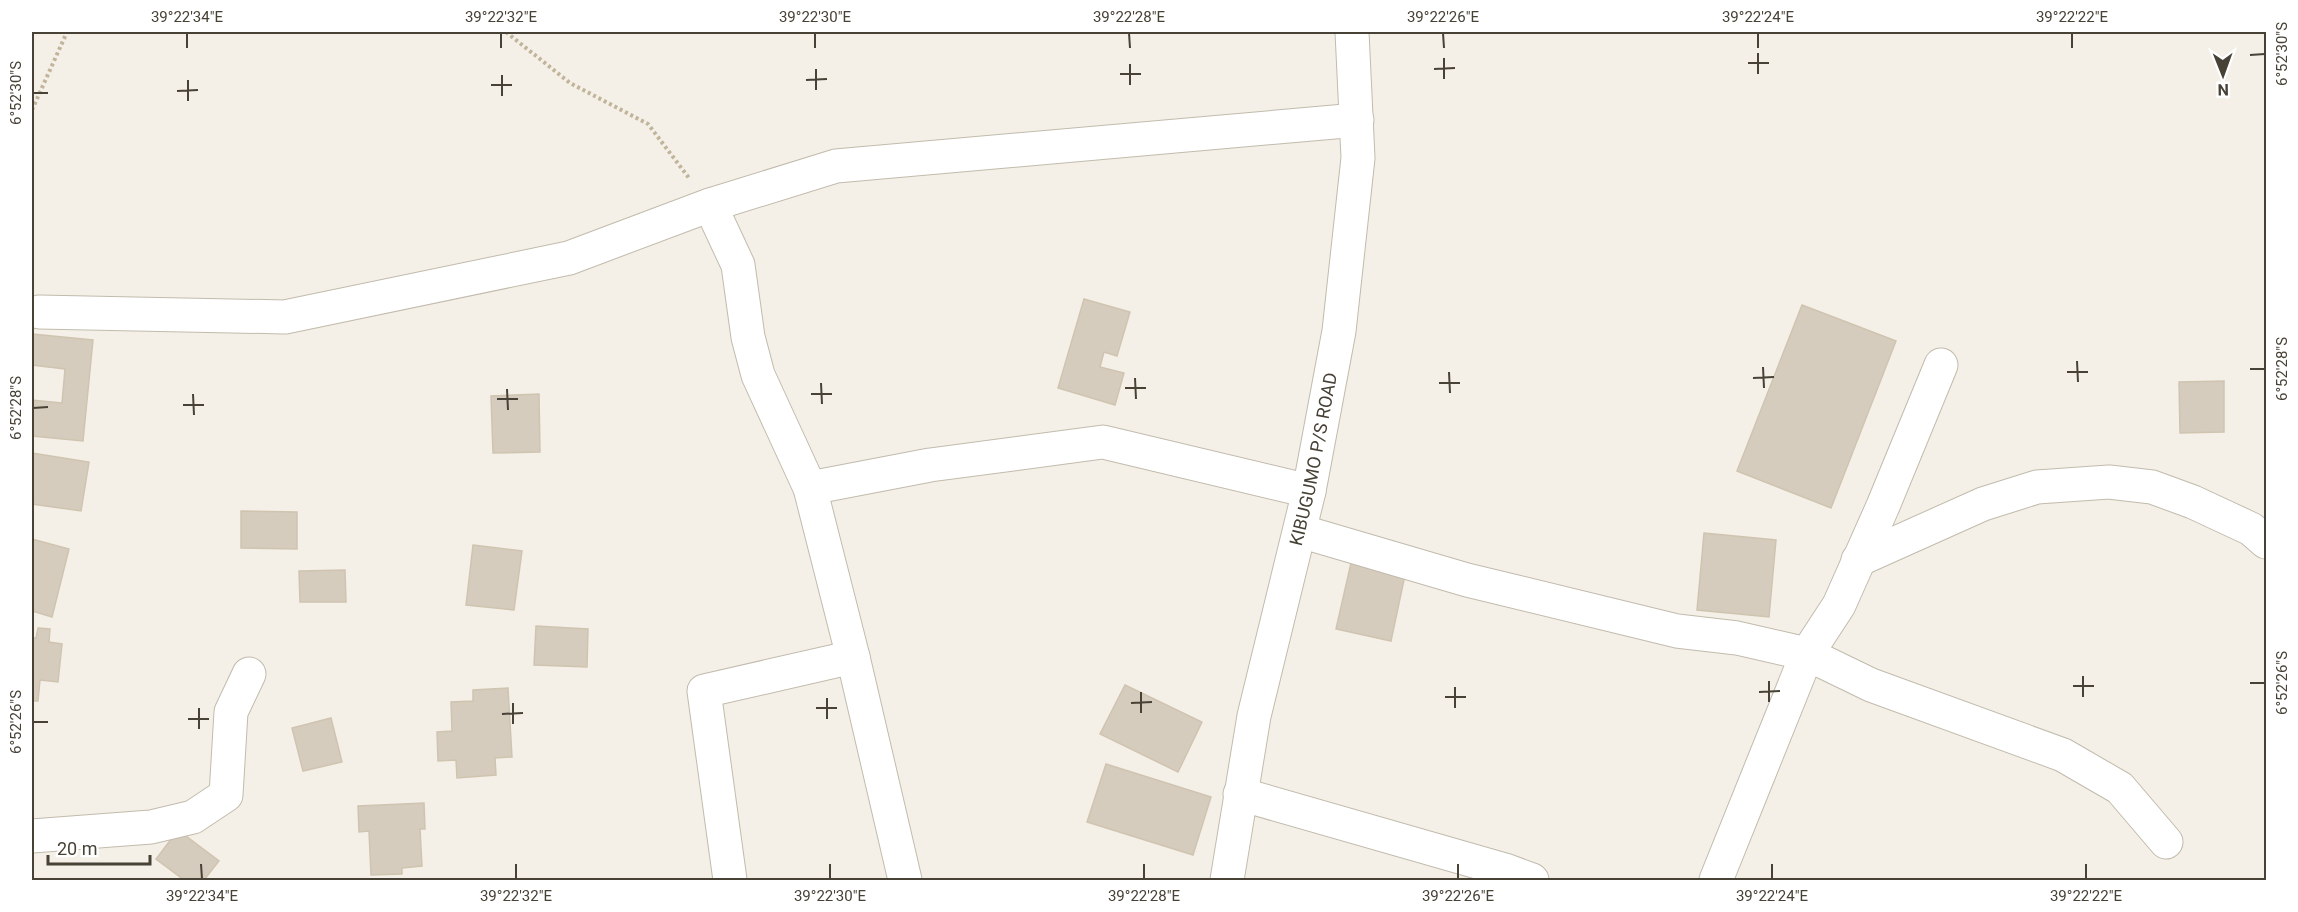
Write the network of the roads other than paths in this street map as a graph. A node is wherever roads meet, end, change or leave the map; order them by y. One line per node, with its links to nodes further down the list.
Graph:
1 (1352, 32): 2 (street, KIBUGUMO P/S ROAD)
2 (1357, 120): 3 (street); 7 (street, KIBUGUMO P/S ROAD)
3 (710, 205): 4 (street); 6 (street)
4 (39, 312)
5 (1941, 365): 10 (street)
6 (810, 488): 7 (street); 12 (street)
7 (1310, 491): 8 (street, KIBUGUMO P/S ROAD)
8 (1300, 531): 11 (street); 14 (street, KIBUGUMO P/S ROAD)
9 (2266, 542): 10 (street)
10 (1858, 560): 11 (street)
11 (1806, 654): 16 (street); 21 (street)
12 (853, 657): 17 (street); 18 (street)
13 (249, 675): 15 (street)
14 (1240, 794): 19 (street, KIBUGUMO P/S ROAD); 20 (street)
15 (32, 836)
16 (2166, 842)
17 (730, 880)
18 (905, 880)
19 (1227, 880)
20 (1532, 880)
21 (1716, 880)

